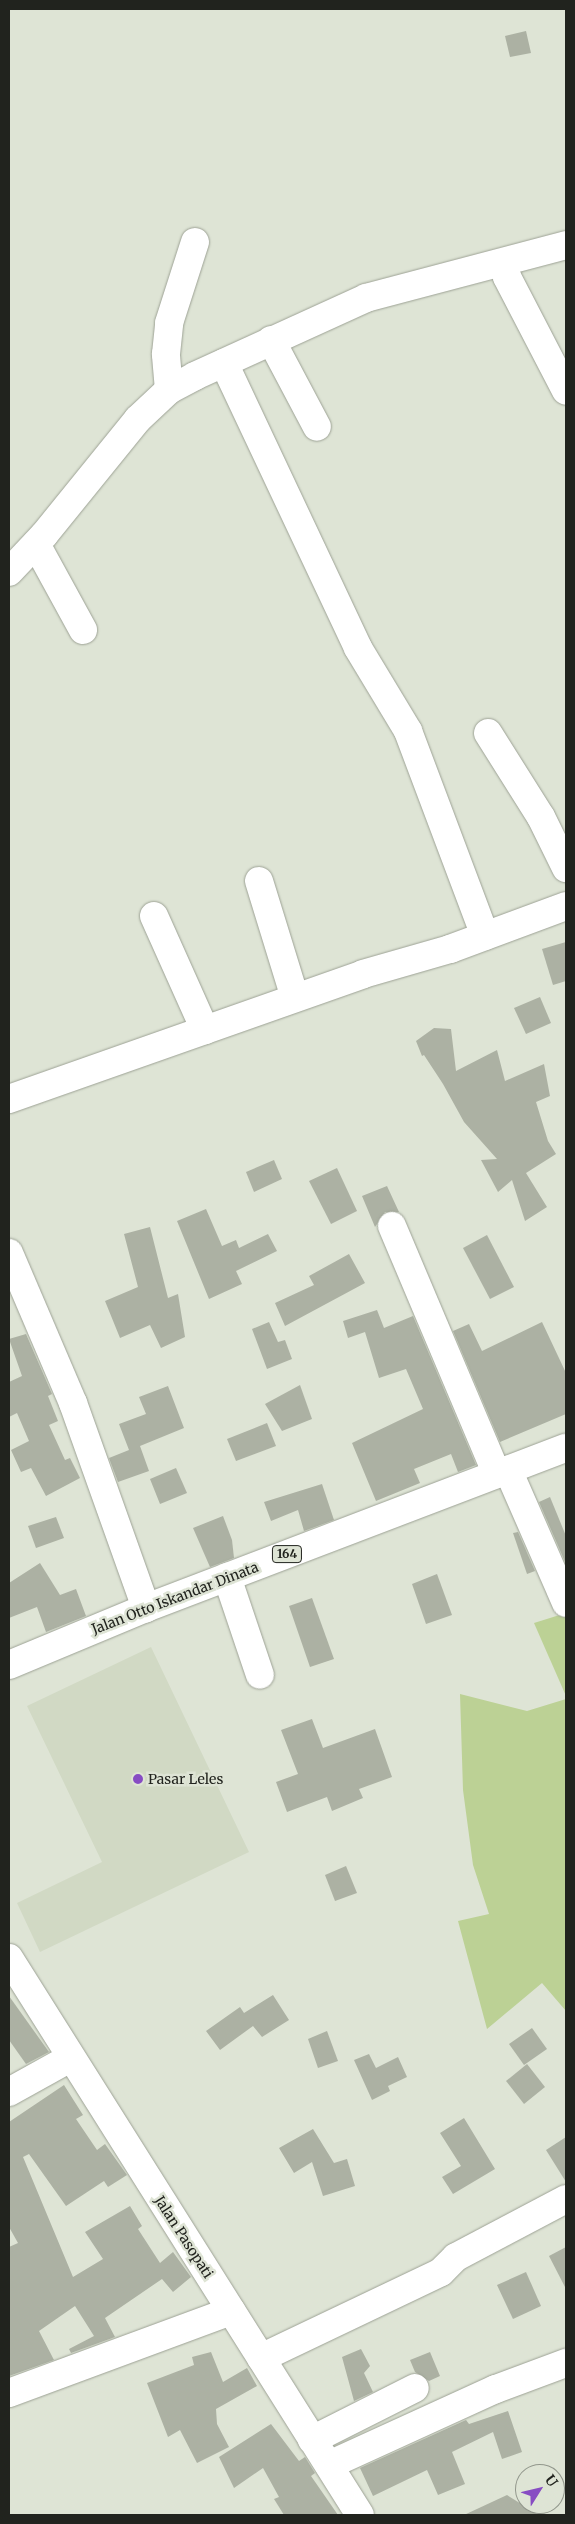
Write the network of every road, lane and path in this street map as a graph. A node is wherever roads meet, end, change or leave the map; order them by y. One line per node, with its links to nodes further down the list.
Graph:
1 (195, 242): 6 (street)
2 (566, 245): 3 (street)
3 (504, 264): 4 (street); 7 (street)
4 (271, 340): 5 (street); 8 (street)
5 (224, 363): 6 (street); 17 (street)
6 (169, 390): 9 (street)
7 (566, 391)
8 (317, 428)
9 (36, 544): 10 (street); 11 (street)
10 (9, 572)
11 (83, 630)
12 (488, 733): 13 (street)
13 (566, 868)
14 (259, 881): 18 (street)
15 (566, 906): 17 (street)
16 (154, 916): 19 (street)
17 (485, 936): 18 (street)
18 (295, 998): 19 (street)
19 (205, 1030): 20 (street)
20 (9, 1099)
21 (392, 1226): 24 (street)
22 (9, 1253): 27 (street)
23 (566, 1448): 24 (street, Jalan Otto Iskandar Dinata / 164)
24 (502, 1472): 25 (street, Jalan Otto Iskandar Dinata / 164); 26 (street)
25 (227, 1577): 27 (street, Jalan Otto Iskandar Dinata / 164); 29 (street)
26 (566, 1602)
27 (146, 1608): 28 (street, Jalan Otto Iskandar Dinata / 164)
28 (9, 1665)
29 (260, 1675)
30 (9, 1958): 31 (street, Jalan Pasopati)
31 (70, 2058): 32 (street); 34 (street, Jalan Pasopati)
32 (9, 2092)
33 (566, 2199): 35 (street)
34 (231, 2311): 35 (street, Jalan Pasopati); 38 (street)
35 (261, 2358): 39 (street, Jalan Pasopati)
36 (566, 2363): 40 (street)
37 (415, 2388): 39 (street)
38 (9, 2393)
39 (312, 2440): 40 (street, Jalan Pasopati)
40 (328, 2465): 41 (street, Jalan Pasopati)
41 (360, 2515)

